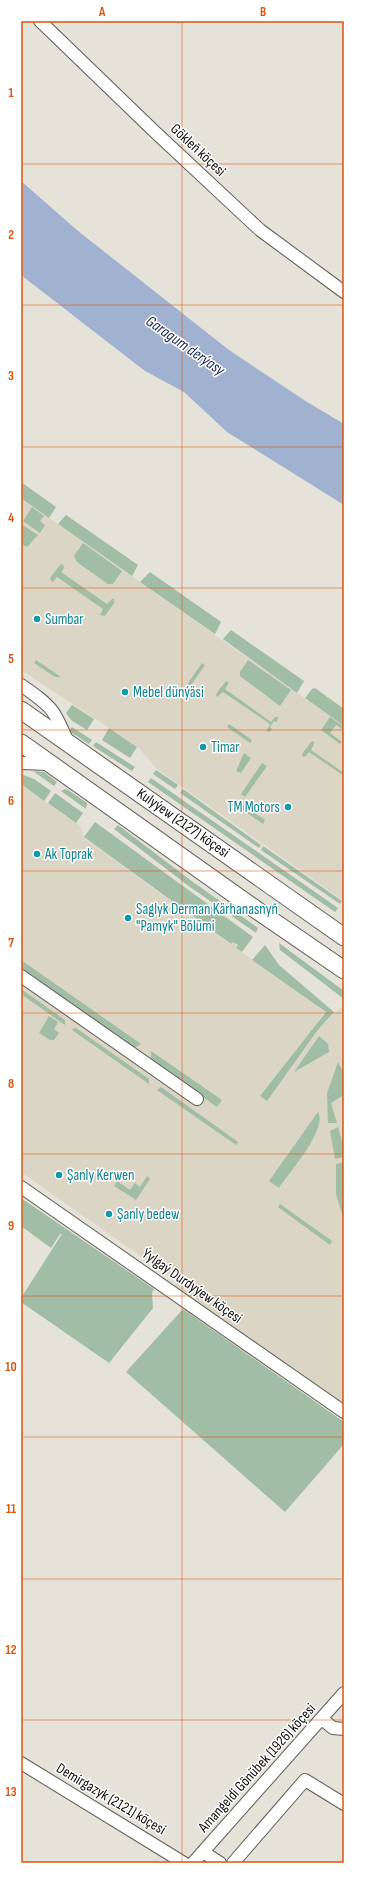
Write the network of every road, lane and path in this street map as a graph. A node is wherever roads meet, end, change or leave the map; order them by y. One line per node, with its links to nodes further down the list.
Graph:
1 (40, 21): 2 (street, Gökleň köçesi)
2 (344, 292)
3 (21, 685): 6 (street)
4 (21, 710): 6 (highway, Kulyýew (2127) köçesi)
5 (21, 743): 8 (highway, Kulyýew (2127) köçesi)
6 (68, 743): 9 (highway, Kulyýew (2127) köçesi)
7 (21, 763): 8 (street)
8 (50, 764): 11 (highway, Kulyýew (2127) köçesi)
9 (319, 920): 10 (highway); 12 (highway, Kulyýew (2127) köçesi)
10 (344, 933)
11 (298, 937): 13 (highway, Kulyýew (2127) köçesi); 15 (highway)
12 (344, 937)
13 (344, 970)
14 (21, 976): 16 (street)
15 (344, 983)
16 (197, 1099)
17 (21, 1187): 18 (street, Ýylgaý Durdyýew köçesi)
18 (344, 1412)
19 (344, 1694): 20 (street, Amangeldi Gönübek (1926) köçesi)
20 (322, 1719): 21 (street); 24 (street, Amangeldi Gönübek (1926) köçesi)
21 (344, 1729)
22 (21, 1763): 25 (street, Demirgazyk (2121) köçesi)
23 (344, 1804): 28 (street)
24 (203, 1852): 26 (street, Amangeldi Gönübek (1926) köçesi); 27 (street)
25 (184, 1863)
26 (193, 1863)
27 (220, 1863)
28 (233, 1863)

